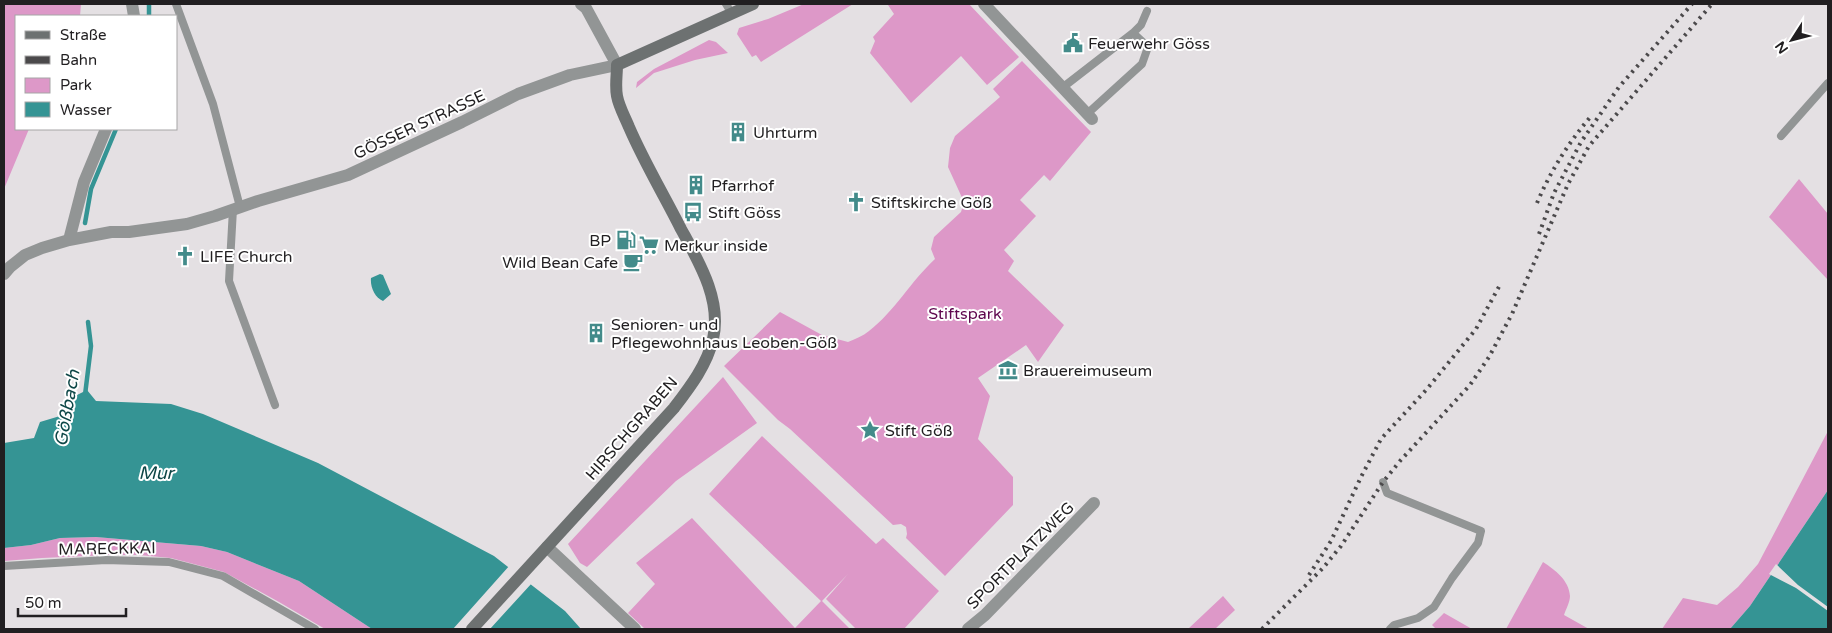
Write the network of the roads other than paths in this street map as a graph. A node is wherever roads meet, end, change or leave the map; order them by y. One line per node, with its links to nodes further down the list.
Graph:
1 (176, 4): 14 (lane)
2 (581, 4): 8 (street)
3 (752, 4): 5 (main road)
4 (984, 4): 10 (street)
5 (729, 9): 8 (main road)
6 (1147, 11): 7 (lane)
7 (1133, 33): 10 (lane); 11 (lane)
8 (617, 65): 14 (street, GÖSSER STRASSE); 20 (main road, HIRSCHGRABEN)
9 (1828, 83): 13 (lane)
10 (1062, 88): 11 (street)
11 (1090, 117)
12 (106, 130): 15 (street)
13 (1781, 136)
14 (237, 208): 15 (street, GÖSSER STRASSE); 17 (lane)
15 (72, 239): 16 (street, GÖSSER STRASSE)
16 (4, 274)
17 (275, 405)
18 (1383, 482): 26 (lane)
19 (1094, 503): 25 (street, SPORTPLATZWEG)
20 (547, 547): 23 (main road, HIRSCHGRABEN); 24 (street)
21 (4, 566): 22 (lane, MARECKKAI)
22 (315, 629)
23 (472, 629)
24 (635, 629)
25 (968, 629)
26 (1390, 629)

